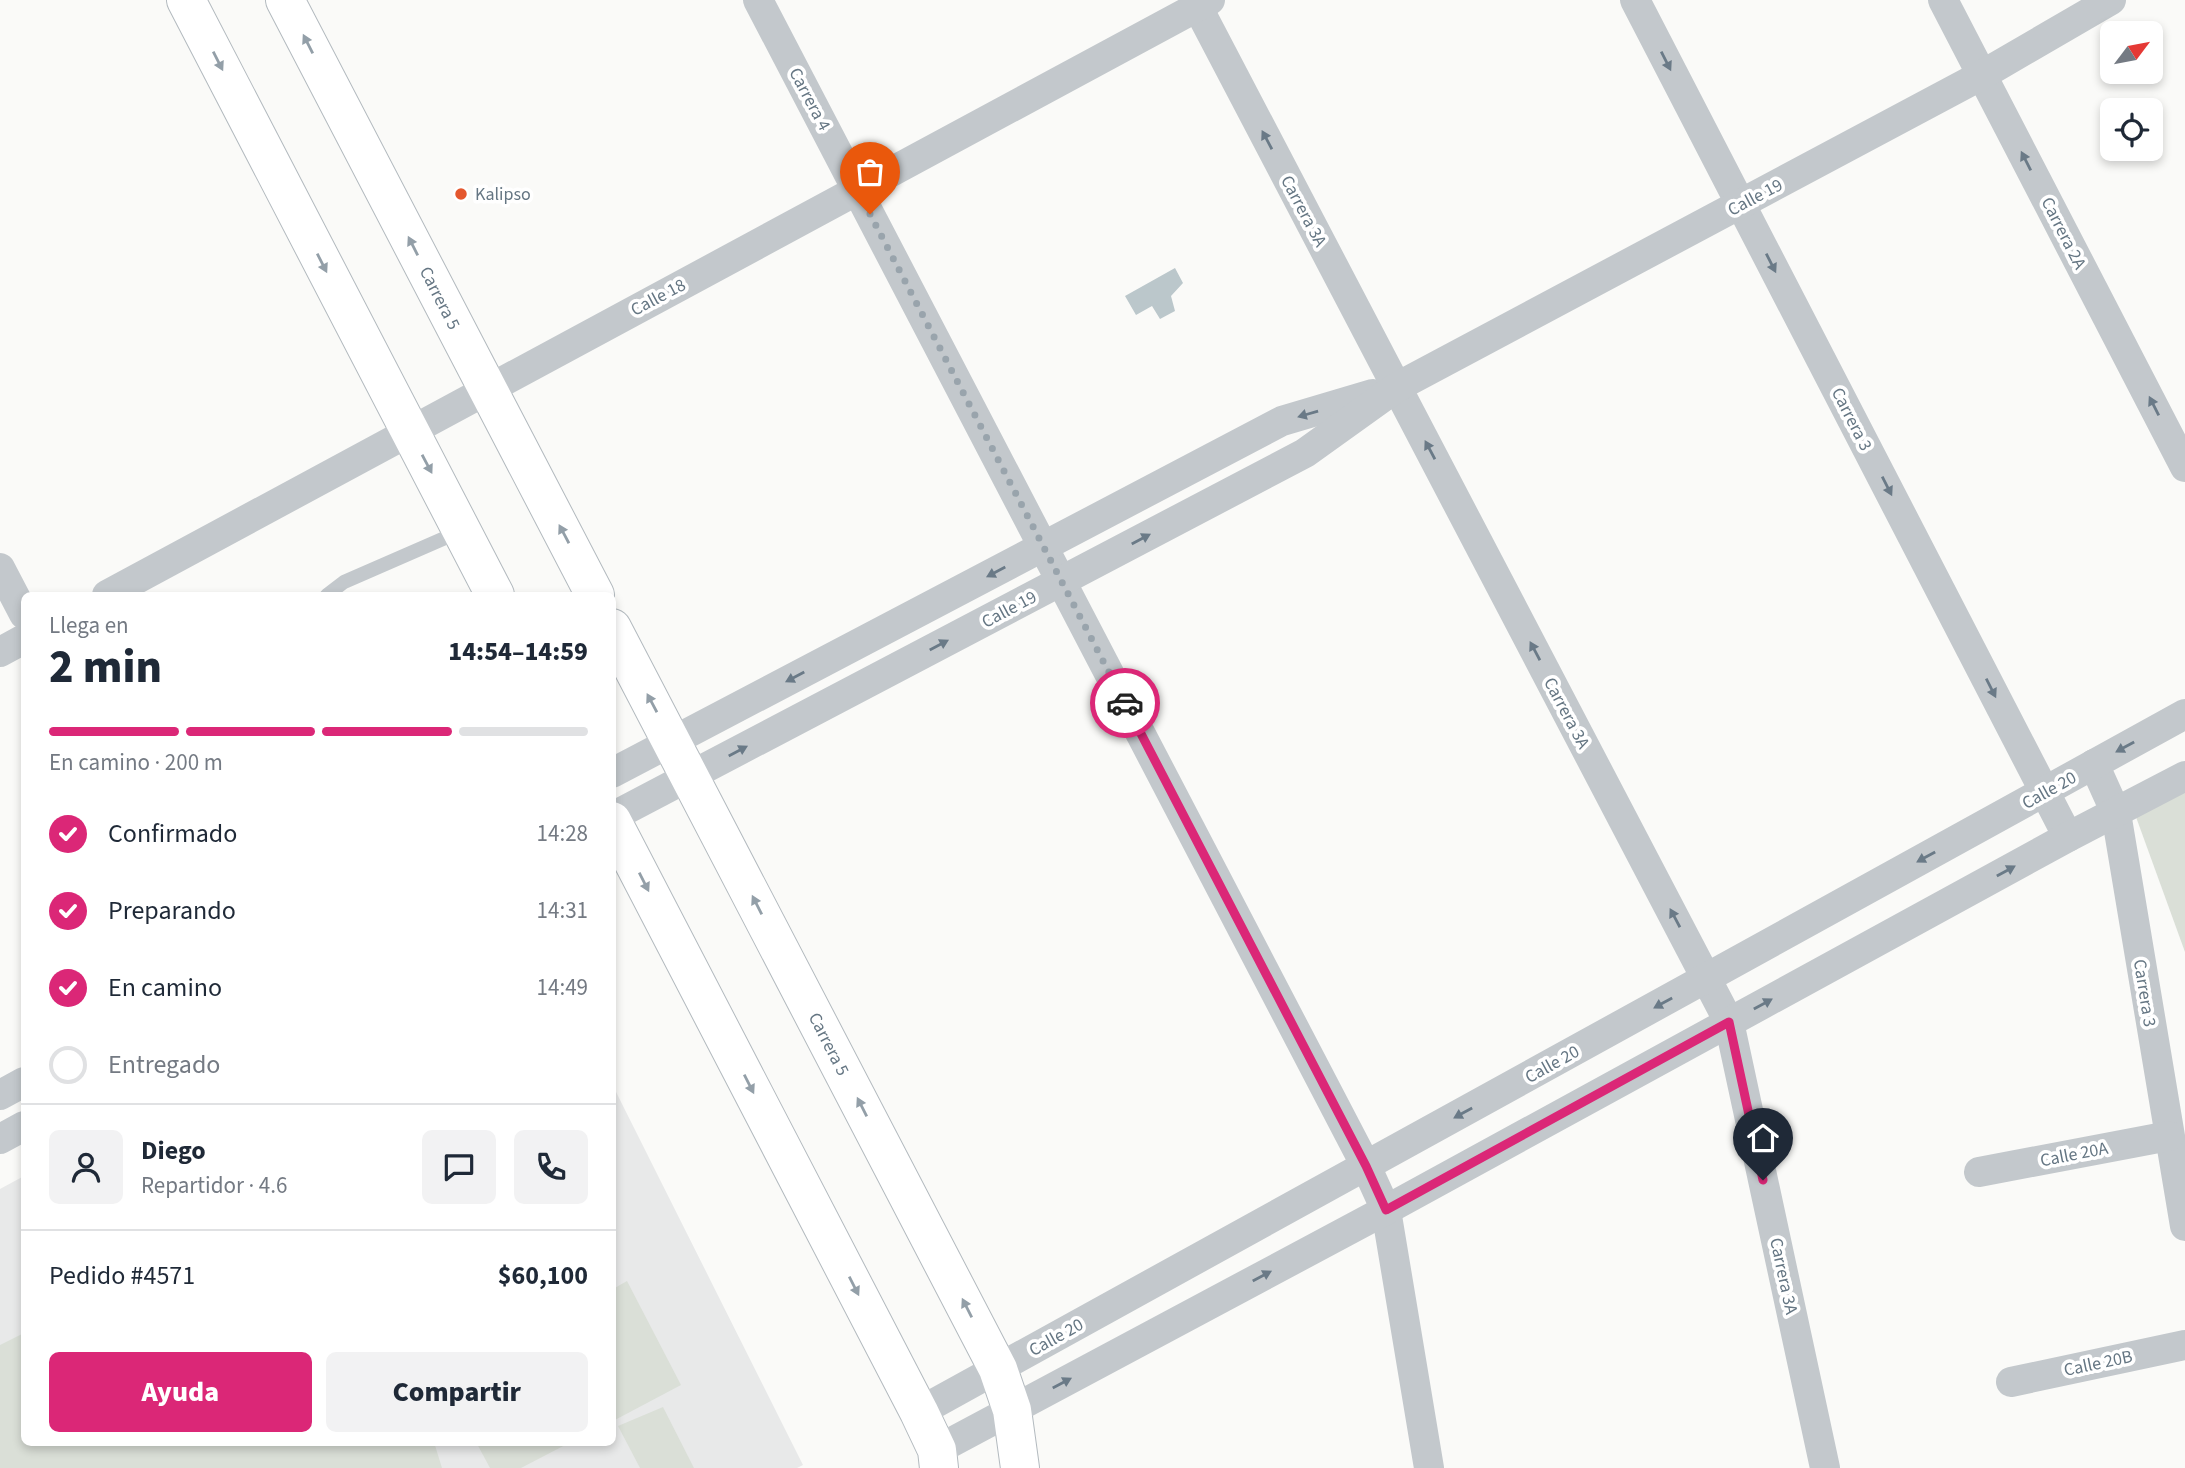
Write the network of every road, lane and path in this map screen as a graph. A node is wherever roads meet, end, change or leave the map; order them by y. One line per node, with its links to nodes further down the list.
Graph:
1 (186, 0): 13 (street, one-way to 13)
2 (285, 0): 12 (street, Carrera 5, one-way to 2)
3 (758, 0): 9 (street, Carrera 4)
4 (1635, 0): 10 (street, Carrera 3, one-way to 10)
5 (1943, 0): 8 (street, Carrera 2A)
6 (2111, 0): 8 (street, Calle 19)
7 (1200, 2): 9 (street, Calle 18); 11 (street, Carrera 3A, one-way to 7)
8 (1982, 75): 10 (street, Calle 19); 14 (street, Carrera 2A, one-way to 8)
9 (857, 190): 12 (street, Calle 18); 16 (street, Carrera 4)
10 (1741, 205): 11 (street, Calle 19); 33 (street, Carrera 3, one-way to 33)
11 (1397, 387): 16 (street, Calle 19, one-way to 16); 18 (street, Calle 19, one-way to 11); 38 (street, Carrera 3A, one-way to 11)
12 (488, 389): 13 (street, Calle 18); 22 (street, Carrera 5, one-way to 12)
13 (410, 431): 15 (street, one-way to 15); 19 (street, Calle 18)
14 (2185, 467)
15 (462, 531): 20 (lane); 21 (street)
16 (1043, 547): 18 (street, Carrera 4); 28 (street, Calle 19, one-way to 28)
17 (0, 568): 23 (street)
18 (1062, 581): 31 (street, Calle 19, one-way to 18); 45 (street, Carrera 4)
19 (113, 592)
20 (331, 592)
21 (493, 592)
22 (593, 592)
23 (21, 608)
24 (616, 636): 28 (street, Carrera 5, one-way to 24)
25 (21, 641): 26 (street)
26 (0, 653)
27 (2185, 714): 29 (street, Calle 20, one-way to 29)
28 (672, 742): 30 (street, Calle 19); 31 (street, Carrera 5)
29 (2094, 764): 33 (street, Calle 20); 34 (street, Carrera 3)
30 (616, 771)
31 (690, 776): 35 (street, Calle 19); 50 (street, Carrera 5, one-way to 31)
32 (2185, 776): 34 (street)
33 (2045, 792): 37 (street, Carrera 3); 38 (street, Calle 20, one-way to 38)
34 (2116, 813): 37 (street); 43 (street, Carrera 3)
35 (616, 817)
36 (616, 827): 53 (street, one-way to 53)
37 (2068, 837): 39 (street, one-way to 37)
38 (1706, 979): 39 (street, Carrera 3A); 45 (street, Calle 20, one-way to 45)
39 (1729, 1022): 47 (street); 57 (street, Carrera 3A)
40 (21, 1084): 41 (street)
41 (0, 1095)
42 (21, 1128): 44 (street)
43 (2169, 1136): 46 (street, Calle 20A); 48 (street, Carrera 3)
44 (0, 1139)
45 (1366, 1166): 47 (street, Carrera 4); 50 (street, Calle 20)
46 (1979, 1172)
47 (1386, 1210): 52 (street, one-way to 47); 56 (street, Carrera 4)
48 (2185, 1226)
49 (2185, 1345): 51 (street, Calle 20B)
50 (998, 1369): 52 (street, Carrera 5); 53 (street, Calle 20)
51 (2011, 1382)
52 (1012, 1410): 54 (street); 55 (street, Carrera 5)
53 (919, 1412): 54 (street)
54 (938, 1459)
55 (1020, 1468)
56 (1429, 1468)
57 (1825, 1468)

